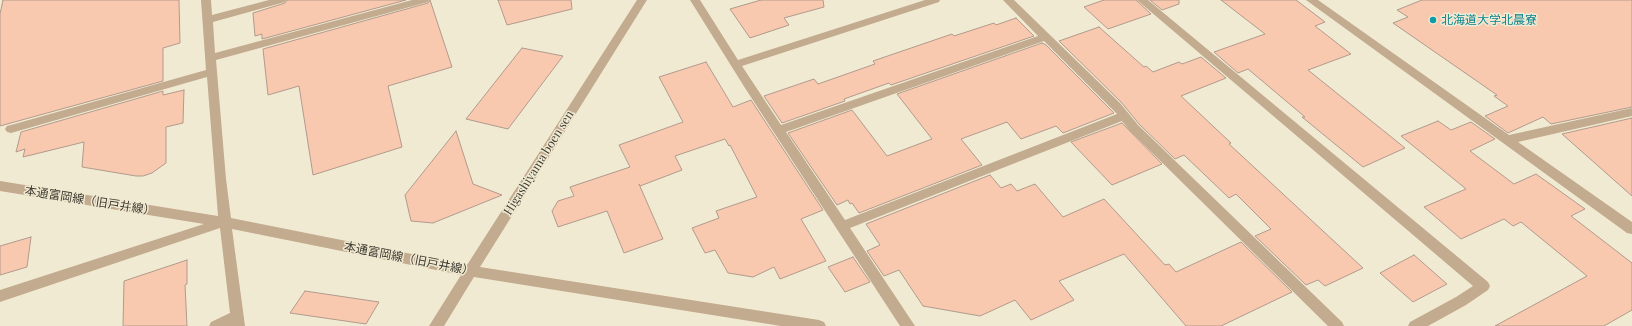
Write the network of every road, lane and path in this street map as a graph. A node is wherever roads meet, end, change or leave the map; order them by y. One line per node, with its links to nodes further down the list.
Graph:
1 (206, 0): 10 (street)
2 (281, 0): 10 (street)
3 (424, 0): 12 (street)
4 (642, 0): 24 (street, Higashiyama boen sen)
5 (695, 0): 13 (street)
6 (935, 0): 13 (street)
7 (1008, 0): 11 (street)
8 (1142, 0): 32 (street)
9 (1311, 0): 19 (street)
10 (207, 20): 12 (street)
11 (1046, 37): 16 (street); 18 (street)
12 (211, 58): 14 (street)
13 (737, 64): 18 (street)
14 (212, 72): 17 (street); 21 (street)
15 (1632, 112): 19 (street)
16 (1124, 116): 22 (street); 31 (street)
17 (11, 129)
18 (779, 130): 22 (street)
19 (1508, 140): 23 (street)
20 (0, 186): 21 (street, 本通富岡線（旧戸井線）)
21 (224, 222): 24 (street, 本通富岡線（旧戸井線）); 25 (street); 26 (street)
22 (842, 226): 30 (street)
23 (1632, 229)
24 (471, 271): 28 (street, Higashiyama boen sen); 29 (street, 本通富岡線（旧戸井線）)
25 (0, 296)
26 (237, 321): 27 (street)
27 (216, 326)
28 (436, 326)
29 (819, 326)
30 (908, 326)
31 (1337, 326)
32 (1415, 326)

